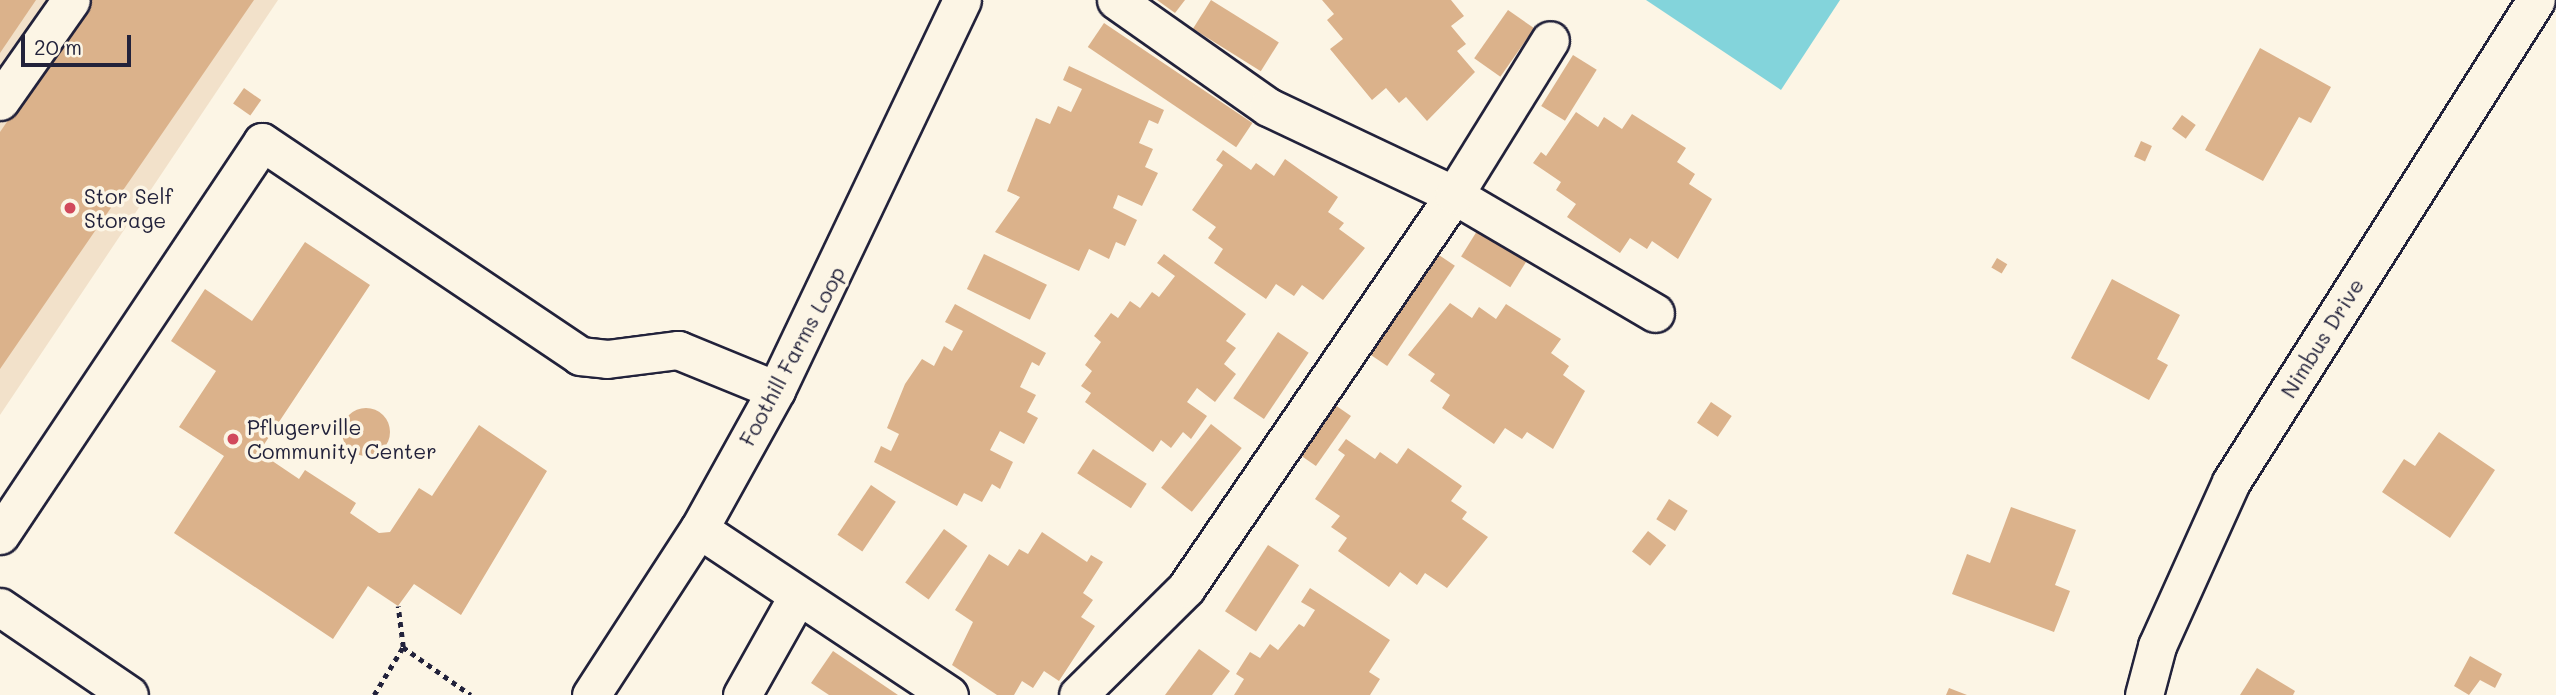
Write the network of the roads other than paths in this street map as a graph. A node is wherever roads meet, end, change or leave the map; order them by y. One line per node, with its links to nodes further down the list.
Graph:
1 (71, 0): 6 (street)
2 (962, 0): 9 (street, Foothill Farms Loop)
3 (1116, 0): 7 (street)
4 (2536, 0): 19 (street, Nimbus Drive)
5 (1550, 40): 7 (street)
6 (0, 101)
7 (1454, 195): 8 (street); 18 (street)
8 (1655, 313)
9 (776, 390): 10 (street, Foothill Farms Loop); 11 (street)
10 (699, 529): 12 (street); 15 (street, Foothill Farms Loop)
11 (0, 535)
12 (797, 597): 16 (street); 17 (street)
13 (0, 607): 14 (street)
14 (129, 695)
15 (591, 695)
16 (741, 695)
17 (949, 695)
18 (1078, 695)
19 (2144, 695)

